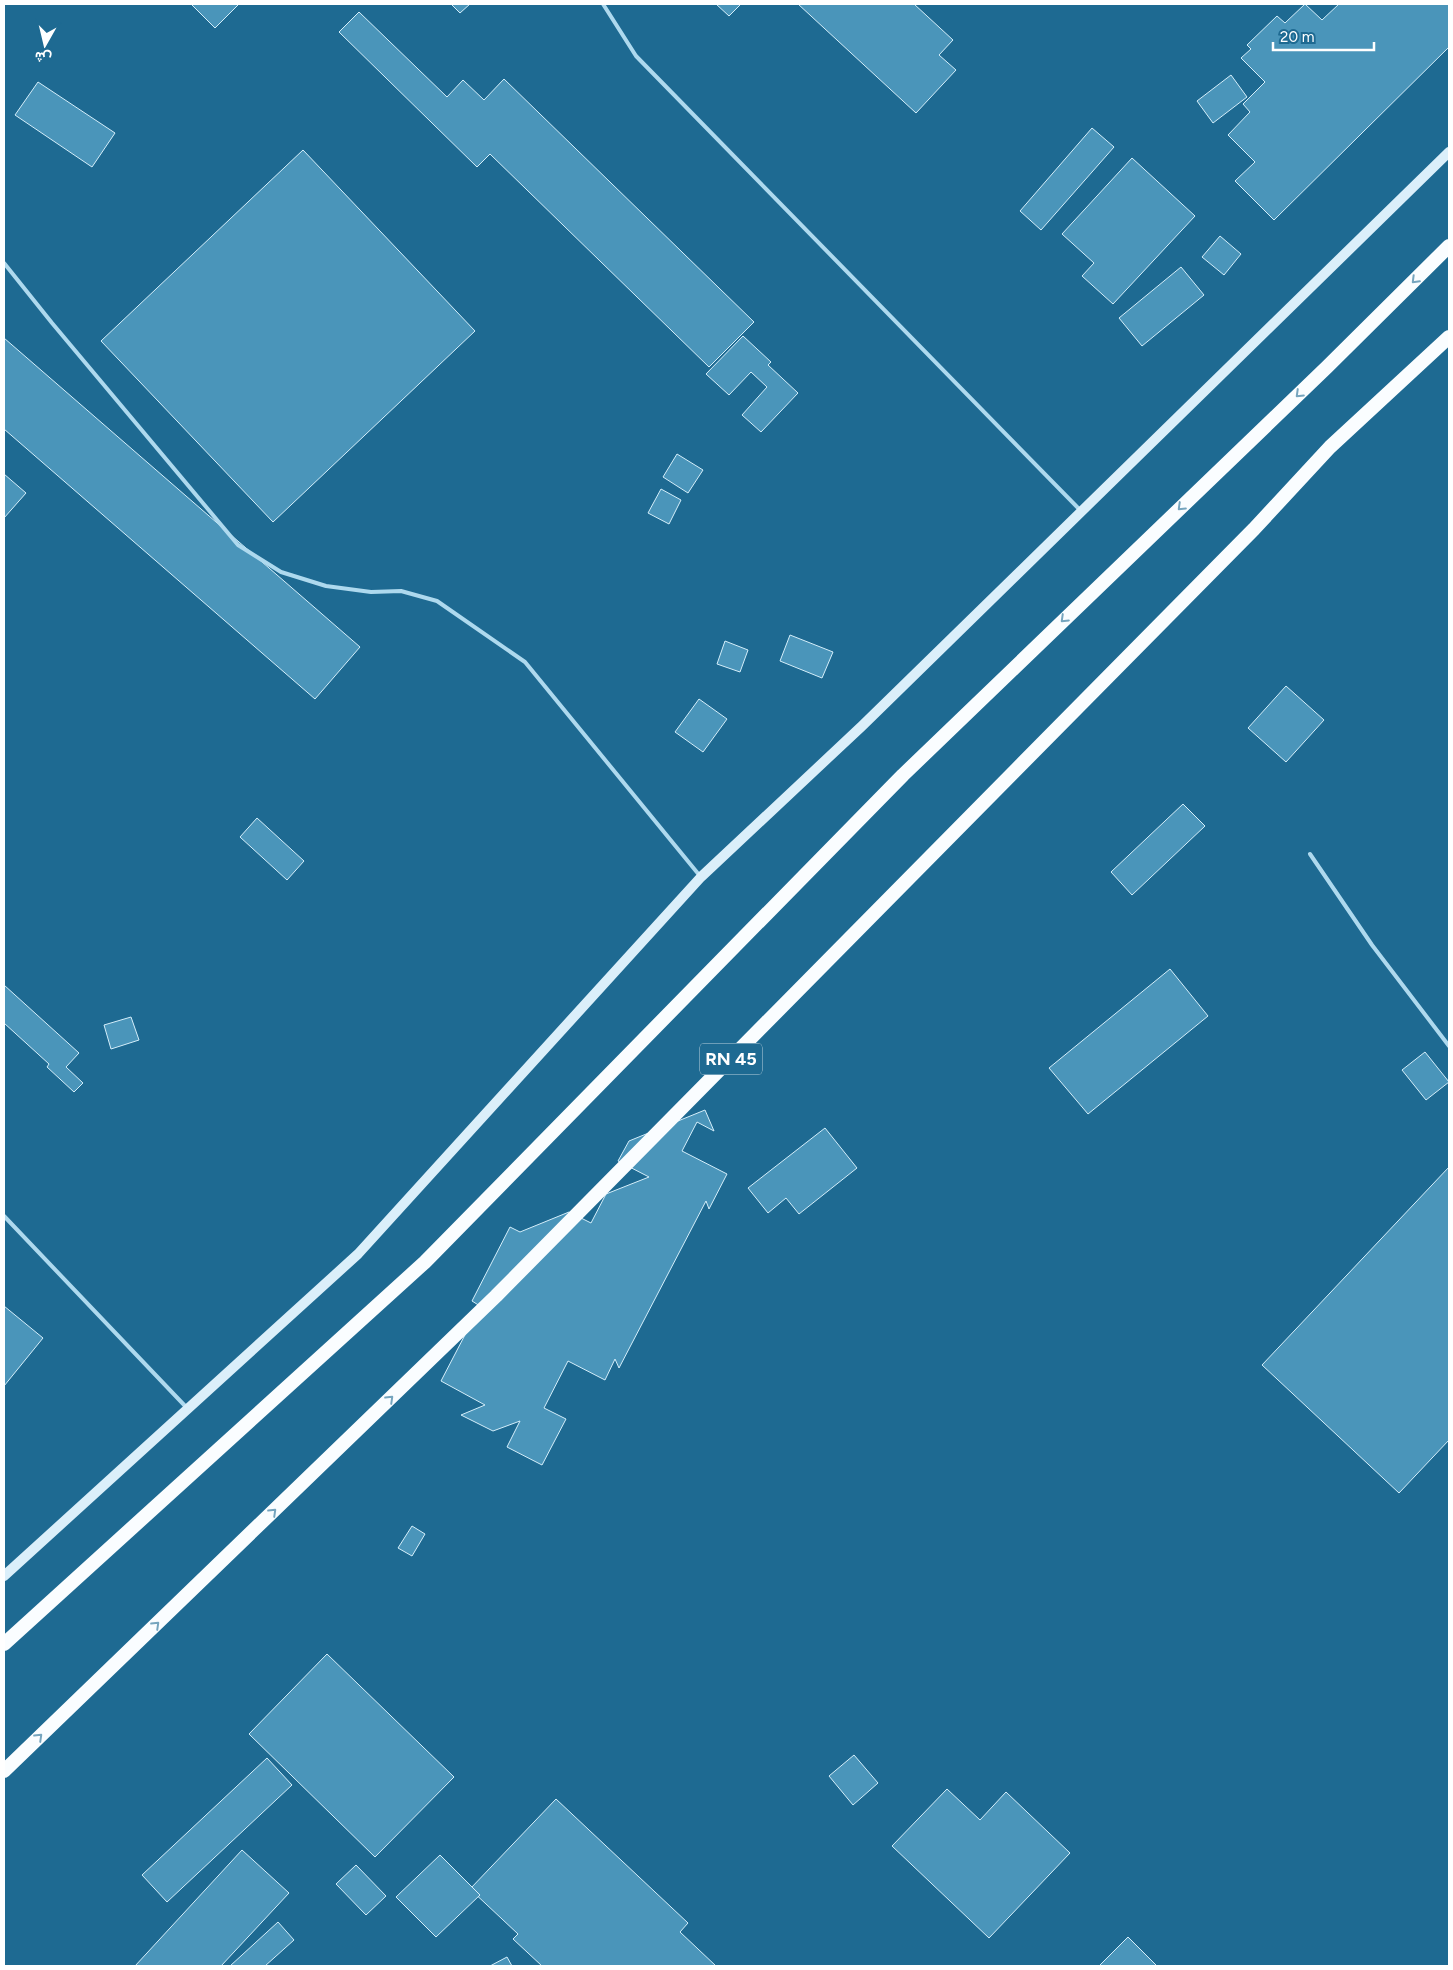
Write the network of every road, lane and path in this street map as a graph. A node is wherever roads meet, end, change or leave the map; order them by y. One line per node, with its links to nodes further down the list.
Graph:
1 (603, 4): 6 (lane)
2 (1449, 152): 6 (main road)
3 (1449, 246): 13 (highway, one-way to 13)
4 (4, 262): 8 (lane)
5 (1449, 337): 14 (highway, RN 45, one-way to 5)
6 (1082, 512): 8 (main road)
7 (1310, 854): 9 (lane)
8 (701, 877): 11 (main road)
9 (1449, 1046)
10 (4, 1216): 11 (lane)
11 (188, 1410): 12 (main road)
12 (4, 1576)
13 (4, 1644)
14 (4, 1771)

